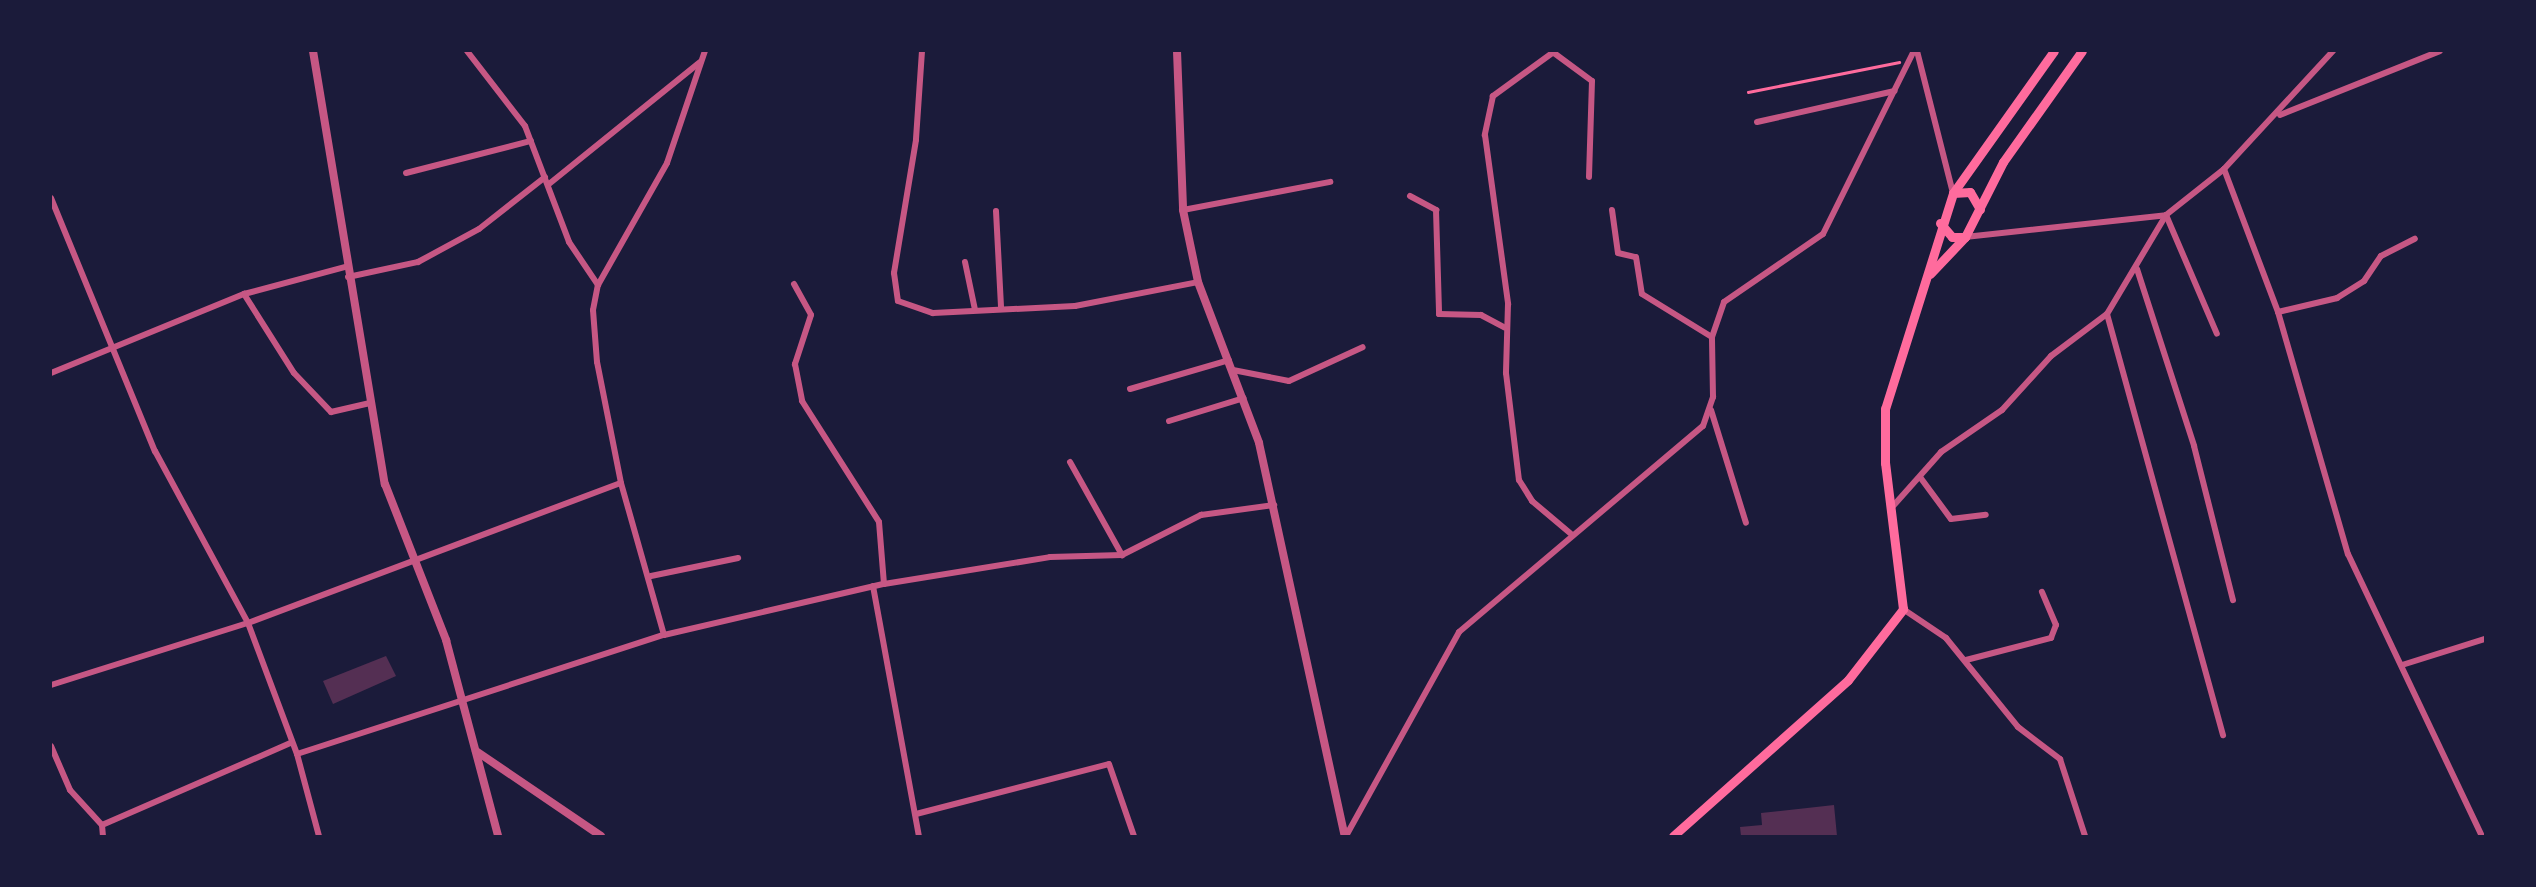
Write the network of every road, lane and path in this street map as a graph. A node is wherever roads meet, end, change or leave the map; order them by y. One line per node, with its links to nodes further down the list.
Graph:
1 (313, 51): 36 (street)
2 (467, 51): 18 (street)
3 (705, 51): 13 (street)
4 (922, 51): 45 (street)
5 (1177, 51): 29 (street)
6 (1915, 51): 12 (street); 24 (street)
7 (2054, 51): 24 (main road)
8 (2082, 51): 28 (main road)
9 (2333, 51): 16 (street)
10 (2440, 51): 16 (street)
11 (1554, 52): 21 (street); 48 (street)
12 (1909, 60): 14 (street); 15 (path)
13 (702, 61): 22 (street); 42 (street)
14 (1895, 91): 17 (street); 50 (street)
15 (1748, 92)
16 (2276, 117): 19 (street)
17 (1757, 122)
18 (531, 141): 20 (street); 22 (street)
19 (2224, 169): 31 (street); 46 (street)
20 (406, 173)
21 (1589, 177)
22 (547, 180): 39 (street); 42 (street)
23 (1330, 182): 29 (street)
24 (1953, 193): 28 (main road); 32 (main road)
25 (1410, 196): 48 (street)
26 (51, 200): 51 (street)
27 (1612, 209): 50 (street)
28 (1980, 209): 33 (main road)
29 (1183, 210): 40 (street)
30 (996, 211): 44 (street)
31 (2166, 215): 33 (street); 37 (street); 49 (street)
32 (1940, 223): 33 (main road); 38 (main road)
33 (1965, 237): 38 (main road)
34 (2415, 239): 46 (street)
35 (965, 262): 45 (street)
36 (345, 267): 39 (street); 43 (street)
37 (2137, 268): 47 (street); 76 (street)
38 (1930, 274): 65 (main road)
39 (347, 277): 58 (street)
40 (1198, 282): 44 (street); 53 (street)
41 (794, 284): 73 (street)
42 (598, 285): 63 (street)
43 (244, 294): 51 (street); 58 (street)
44 (1001, 308): 45 (street)
45 (975, 310)
46 (2278, 312): 82 (street)
47 (2107, 314): 62 (street); 85 (street)
48 (1506, 328): 68 (street)
49 (2217, 334)
50 (1712, 337): 59 (street)
51 (112, 344): 55 (street); 78 (street)
52 (1363, 347): 54 (street)
53 (1229, 360): 54 (street); 56 (street)
54 (1233, 370): 57 (street)
55 (51, 373)
56 (1130, 389)
57 (1244, 398): 60 (street); 64 (street)
58 (370, 402): 71 (street)
59 (1711, 410): 67 (street); 68 (street)
60 (1169, 421)
61 (1070, 462): 69 (street)
62 (1920, 477): 65 (street); 66 (street)
63 (621, 483): 71 (street); 72 (street)
64 (1274, 505): 69 (street); 98 (street)
65 (1894, 505): 77 (main road)
66 (1986, 515)
67 (1746, 523)
68 (1570, 533): 98 (street)
69 (1122, 555): 73 (street)
70 (738, 558): 72 (street)
71 (414, 560): 78 (street); 84 (street)
72 (651, 576): 79 (street)
73 (884, 584): 74 (street)
74 (873, 586): 79 (street); 90 (street)
75 (2042, 592): 81 (street)
76 (2233, 600)
77 (1903, 610): 81 (street); 99 (main road)
78 (248, 623): 83 (street); 86 (street)
79 (664, 635): 84 (street)
80 (2485, 639): 82 (street)
81 (1966, 660): 100 (street)
82 (2402, 664): 101 (street)
83 (51, 685)
84 (461, 698): 88 (street); 89 (street)
85 (2223, 735)
86 (291, 743): 89 (street); 91 (street)
87 (51, 746): 91 (street)
88 (476, 751): 94 (street); 95 (street)
89 (298, 754): 93 (street)
90 (916, 814): 96 (street); 97 (street)
91 (102, 825): 92 (street)
92 (103, 836)
93 (319, 836)
94 (498, 836)
95 (601, 836)
96 (919, 836)
97 (1134, 836)
98 (1345, 836)
99 (1673, 836)
100 (2085, 836)
101 (2482, 836)

